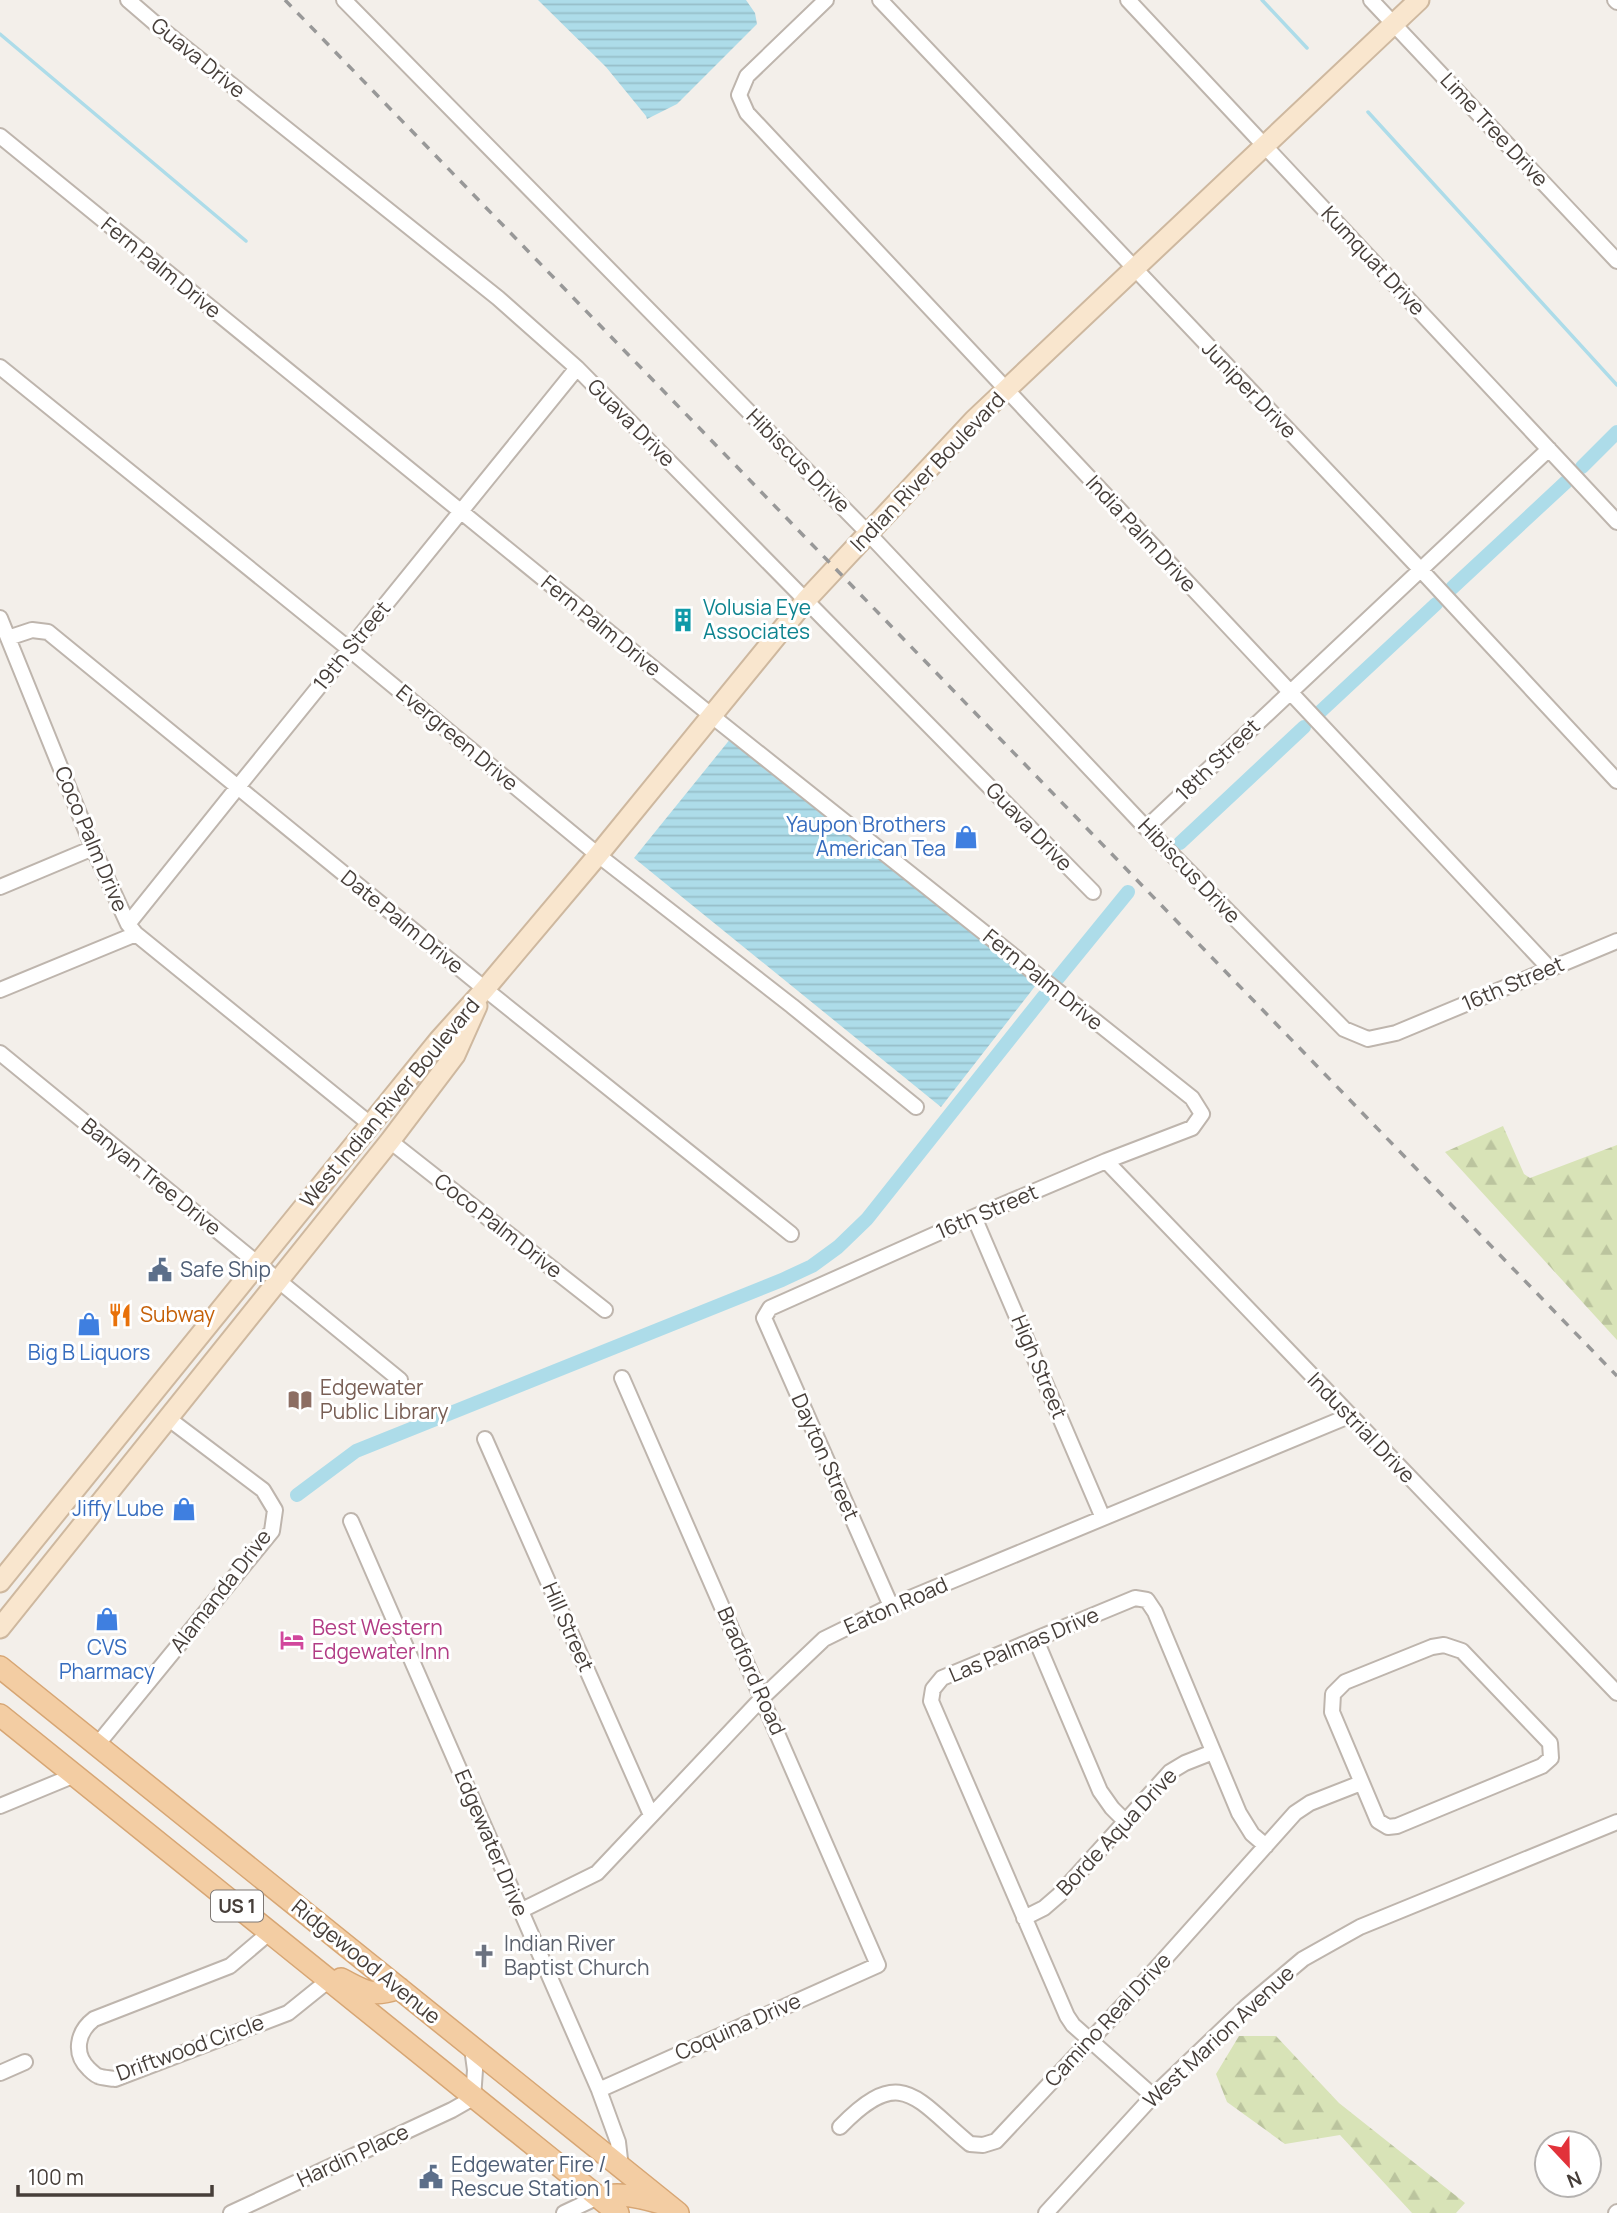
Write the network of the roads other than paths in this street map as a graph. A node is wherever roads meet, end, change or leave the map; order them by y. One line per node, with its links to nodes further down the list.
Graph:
1 (128, 0): 14 (street, Guava Drive)
2 (344, 0): 19 (street, Hibiscus Drive)
3 (826, 0): 15 (street, India Palm Drive)
4 (880, 0): 12 (street, Juniper Drive)
5 (1128, 0): 10 (street, Kumquat Drive)
6 (1371, 0): 8 (street, Lime Tree Drive)
7 (1419, 0): 8 (main road, Indian River Boulevard)
8 (1394, 24): 10 (main road, Indian River Boulevard); 11 (street, Lime Tree Drive)
9 (0, 136): 17 (street, Fern Palm Drive)
10 (1265, 146): 12 (main road, Indian River Boulevard); 16 (street, Kumquat Drive)
11 (1617, 261)
12 (1134, 269): 15 (main road, Indian River Boulevard); 20 (street, Juniper Drive)
13 (0, 366): 24 (street, Evergreen Drive)
14 (577, 368): 17 (street, 19th Street); 21 (street, Guava Drive)
15 (1006, 390): 19 (main road, Indian River Boulevard); 25 (street, India Palm Drive)
16 (1549, 449): 18 (street, Kumquat Drive); 20 (street, 18th Street)
17 (460, 512): 24 (street, 19th Street); 26 (street, Fern Palm Drive)
18 (1617, 522)
19 (868, 533): 21 (main road, Indian River Boulevard); 29 (street, Hibiscus Drive)
20 (1420, 569): 25 (street, 18th Street); 27 (street, Juniper Drive)
21 (806, 600): 26 (main road, Indian River Boulevard); 33 (street, Guava Drive)
22 (0, 618): 23 (street, Coco Palm Drive)
23 (8, 638): 28 (street, Date Palm Drive); 30 (street, Coco Palm Drive)
24 (349, 649): 28 (street, 19th Street); 31 (street, Evergreen Drive)
25 (1290, 692): 29 (street, 18th Street); 36 (street, India Palm Drive)
26 (712, 716): 31 (main road, Indian River Boulevard); 42 (street, Fern Palm Drive)
27 (1617, 781)
28 (237, 788): 34 (street, 19th Street); 37 (street, Date Palm Drive)
29 (1146, 828): 39 (street, Hibiscus Drive)
30 (93, 848): 32 (street); 34 (street, Coco Palm Drive)
31 (598, 855): 37 (main road, Indian River Boulevard); 41 (street, Evergreen Drive)
32 (0, 887)
33 (1093, 892)
34 (132, 929): 38 (street, 19th Street); 43 (street, Coco Palm Drive)
35 (1617, 941): 36 (street, 16th Street)
36 (1550, 969): 39 (street, 16th Street)
37 (485, 989): 43 (main road, West Indian River Boulevard); 44 (main road, West Indian River Boulevard); 47 (street, Date Palm Drive)
38 (0, 990)
39 (1368, 1039)
40 (0, 1053): 48 (street, Banyan Tree Drive)
41 (916, 1107)
42 (1202, 1114): 45 (street, 16th Street)
43 (370, 1124): 48 (main road, West Indian River Boulevard)
44 (390, 1141): 49 (main road, West Indian River Boulevard); 51 (street, Coco Palm Drive)
45 (1106, 1161): 46 (street, 16th Street); 54 (street, Industrial Drive)
46 (974, 1217): 50 (street, 16th Street); 57 (street, High Street)
47 (791, 1234)
48 (258, 1264): 49 (street, Banyan Tree Drive); 59 (main road, West Indian River Boulevard)
49 (279, 1282): 53 (street, Banyan Tree Drive); 55 (main road, West Indian River Boulevard)
50 (770, 1308): 60 (street, Dayton Street)
51 (605, 1310)
52 (622, 1378): 65 (street, Bradford Road)
53 (400, 1380)
54 (1349, 1416): 57 (street, Eaton Road); 64 (street, Industrial Drive)
55 (169, 1419): 61 (main road, West Indian River Boulevard); 67 (street, Alamanda Drive)
56 (485, 1439): 72 (street, Hill Street)
57 (1102, 1518): 60 (street, Eaton Road)
58 (351, 1521): 76 (street, Edgewater Drive)
59 (0, 1582)
60 (891, 1606): 65 (street, Eaton Road)
61 (0, 1628)
62 (1036, 1640): 68 (street, Las Palmas Drive); 73 (street); 77 (street, Las Palmas Drive)
63 (0, 1667): 67 (main road, Ridgewood Avenue / US 1)
64 (1617, 1693)
65 (763, 1698): 72 (street, Eaton Road); 80 (street, Bradford Road)
66 (0, 1715): 69 (main road, Ridgewood Avenue / US 1)
67 (97, 1745): 82 (main road, Ridgewood Avenue / US 1)
68 (1213, 1752): 73 (street, Borde Aqua Drive); 75 (street, Las Palmas Drive)
69 (75, 1775): 71 (street); 78 (main road, Ridgewood Avenue / US 1)
70 (1361, 1783): 70 (street); 75 (street, Camino Real Drive)
71 (0, 1806)
72 (651, 1815): 76 (street, Eaton Road)
73 (1125, 1821): 77 (street, Borde Aqua Drive)
74 (1617, 1822): 88 (street, West Marion Avenue)
75 (1266, 1846): 83 (street, Camino Real Drive)
76 (520, 1911): 87 (street, Edgewater Drive)
77 (1024, 1918): 83 (street, Las Palmas Drive)
78 (269, 1933): 79 (main road, Ridgewood Avenue / US 1); 81 (street, Driftwood Circle)
79 (307, 1963): 81 (main road, Ridgewood Avenue / US 1); 82 (main road)
80 (878, 1965): 87 (street, Coquina Drive)
81 (329, 1980): 89 (main road, Ridgewood Avenue / US 1)
82 (399, 1988): 84 (main road, Ridgewood Avenue / US 1)
83 (1090, 2039): 88 (street, Las Palmas Drive); 90 (street, Camino Real Drive)
84 (472, 2048): 89 (street); 91 (main road, Ridgewood Avenue / US 1)
85 (25, 2062): 86 (street)
86 (0, 2073)
87 (598, 2090): 91 (street, Edgewater Drive)
88 (1153, 2096): 97 (street, West Marion Avenue)
89 (473, 2098): 92 (main road, Ridgewood Avenue / US 1); 94 (street, Hardin Place)
90 (839, 2127)
91 (621, 2168): 93 (main road, Ridgewood Avenue / US 1)
92 (598, 2197): 93 (main road, Ridgewood Avenue / US 1); 95 (street); 96 (main road, Ridgewood Avenue / US 1)
93 (673, 2209)
94 (231, 2213)
95 (564, 2213)
96 (618, 2213)
97 (1046, 2213)

